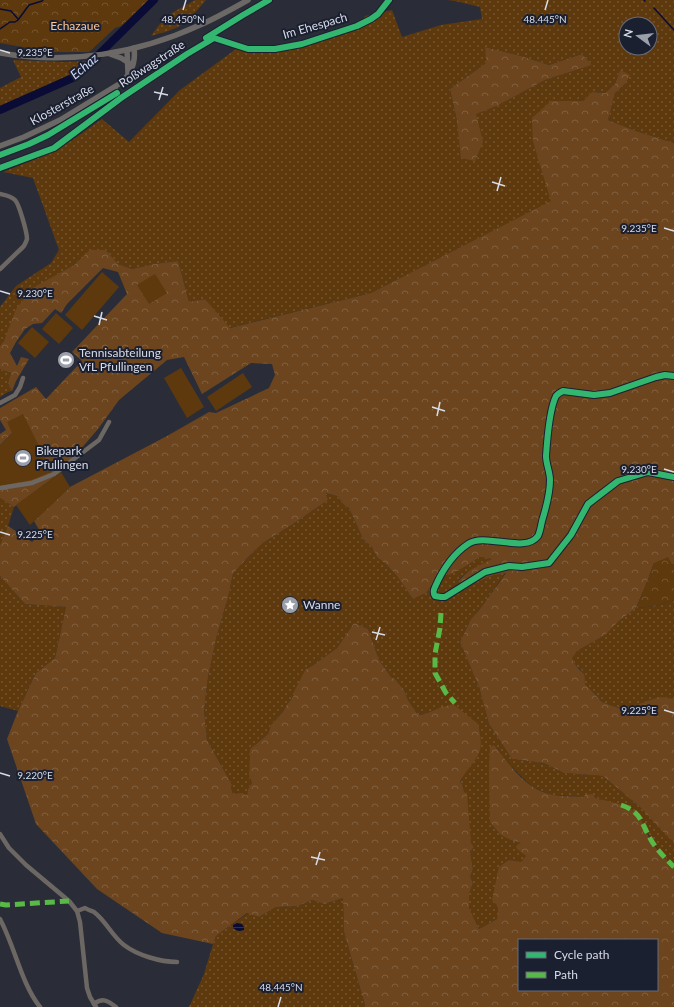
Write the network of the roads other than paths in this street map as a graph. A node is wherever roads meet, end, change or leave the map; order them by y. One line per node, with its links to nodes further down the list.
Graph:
1 (248, 0): 4 (main road)
2 (389, 0): 3 (street, Im Ehespach)
3 (214, 38): 11 (street, Roßwagstraße)
4 (134, 48): 5 (main road); 9 (main road, Klosterstraße)
5 (127, 50): 7 (main road); 8 (main road)
6 (0, 53): 7 (main road)
7 (105, 54): 8 (main road)
8 (128, 63): 9 (main road)
9 (128, 74): 10 (main road, Klosterstraße)
10 (115, 88): 11 (street); 12 (main road, Klosterstraße)
11 (121, 98): 13 (street, Roßwagstraße)
12 (0, 146)
13 (0, 168)
14 (0, 194): 15 (street)
15 (0, 269)
16 (674, 376): 20 (street)
17 (23, 378): 18 (street)
18 (0, 403)
19 (109, 422): 21 (street)
20 (674, 477)
21 (0, 488)
22 (0, 834): 23 (street)
23 (77, 911): 25 (street); 26 (street)
24 (0, 919): 27 (street)
25 (177, 962)
26 (95, 1005): 28 (street)
27 (40, 1007)
28 (116, 1007)

